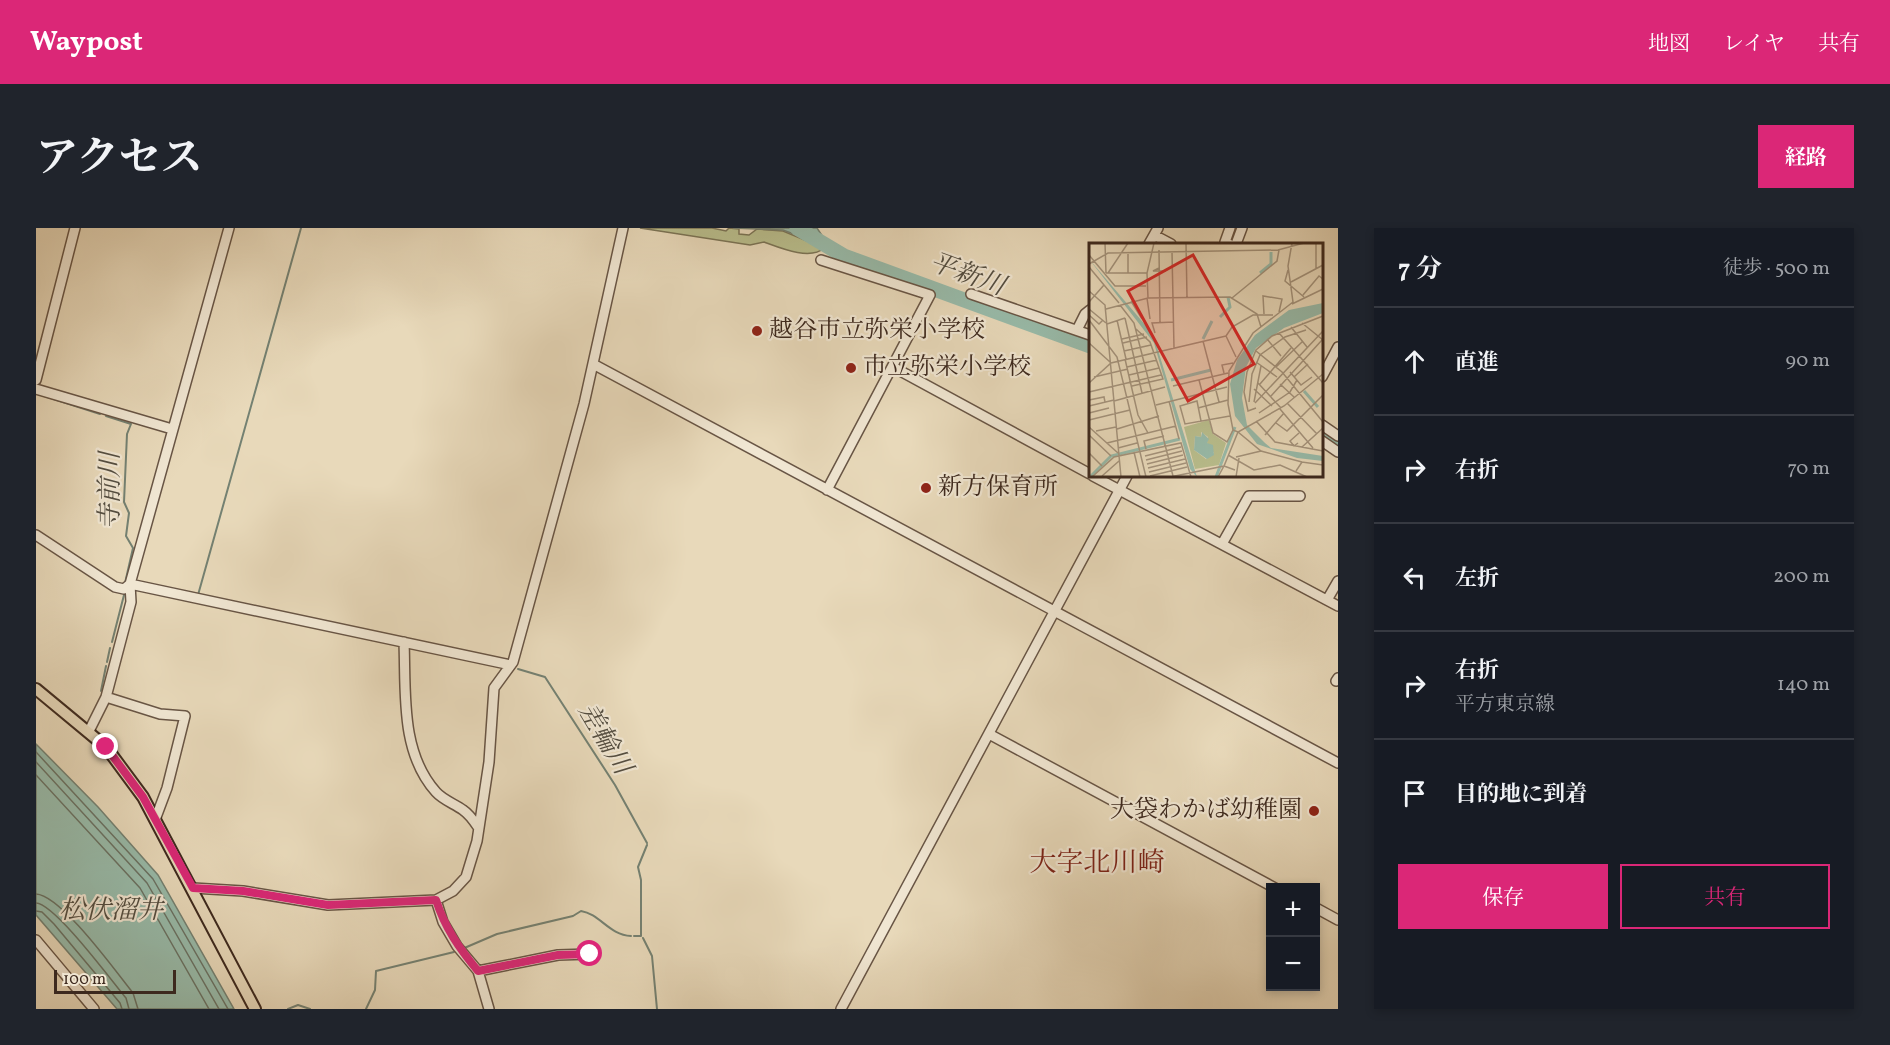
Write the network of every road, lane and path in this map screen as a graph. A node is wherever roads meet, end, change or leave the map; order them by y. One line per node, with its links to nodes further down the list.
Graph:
1 (75, 228): 19 (street)
2 (229, 228): 22 (street)
3 (623, 228): 16 (street)
4 (1230, 228): 8 (street)
5 (1242, 228): 9 (street)
6 (1156, 232): 7 (street)
7 (1170, 243)
8 (1228, 243)
9 (1236, 243)
10 (821, 260): 17 (street)
11 (971, 294): 13 (street)
12 (1089, 311): 13 (street)
13 (1077, 330): 14 (street)
14 (1089, 335)
15 (1338, 347): 18 (street)
16 (593, 364): 29 (street); 40 (street)
17 (893, 367): 26 (street); 29 (street)
18 (1323, 375)
19 (36, 380)
20 (36, 389): 22 (street)
21 (1323, 426): 23 (street)
22 (172, 429): 35 (street)
23 (1338, 436)
24 (1323, 442): 25 (street)
25 (1338, 452)
26 (1089, 473)
27 (1096, 477): 30 (street)
28 (1127, 477): 30 (street)
29 (827, 490): 38 (street)
30 (1120, 490): 33 (street); 38 (street)
31 (1300, 496): 33 (street)
32 (36, 535): 35 (street)
33 (1221, 544): 36 (street)
34 (1338, 581): 36 (street)
35 (130, 584): 39 (street); 42 (street)
36 (1327, 600): 37 (street)
37 (1338, 606)
38 (1054, 612): 44 (street); 45 (street)
39 (405, 642): 40 (street); 47 (street)
40 (511, 665): 47 (street)
41 (36, 689): 43 (main road)
42 (106, 697): 43 (street); 46 (street)
43 (89, 731): 46 (main road)
44 (989, 734): 48 (street); 59 (street)
45 (1338, 763)
46 (155, 820): 49 (main road)
47 (478, 827): 50 (street)
48 (1266, 883)
49 (193, 888): 50 (street); 57 (main road)
50 (436, 900): 55 (street)
51 (1320, 910): 52 (street)
52 (1338, 920)
53 (36, 940): 56 (street)
54 (590, 954): 55 (street)
55 (478, 971): 58 (street)
56 (94, 1009)
57 (255, 1009)
58 (489, 1009)
59 (841, 1009)

